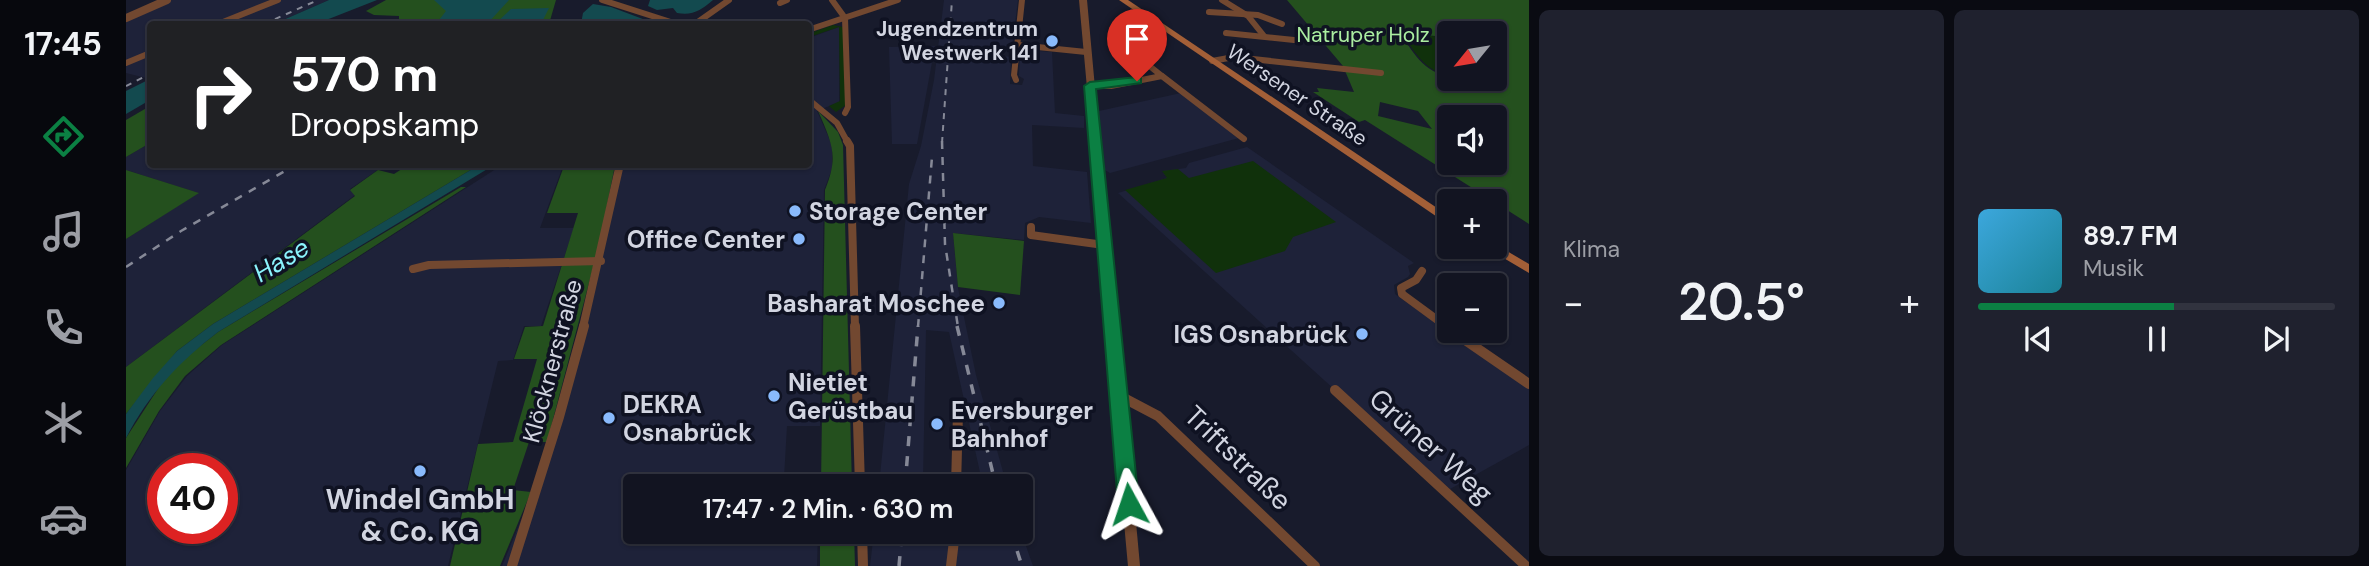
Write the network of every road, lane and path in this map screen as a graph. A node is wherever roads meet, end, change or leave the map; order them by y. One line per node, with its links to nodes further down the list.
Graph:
1 (167, 0): 14 (street)
2 (278, 0): 16 (street)
3 (602, 0): 17 (street)
4 (729, 0): 18 (street); 19 (street)
5 (832, 0): 15 (street)
6 (898, 0): 15 (street)
7 (1023, 0): 25 (street)
8 (1083, 0): 26 (street)
9 (1124, 0): 29 (main road, Wersener Straße)
10 (1130, 0): 29 (main road, Wersener Straße)
11 (1222, 0): 13 (street)
12 (1209, 12): 13 (street)
13 (1248, 16): 20 (street); 23 (street)
14 (126, 18)
15 (845, 18): 21 (street); 36 (street)
16 (226, 21)
17 (668, 21)
18 (699, 21)
19 (704, 21)
20 (1282, 24)
21 (812, 29)
22 (1226, 33): 23 (street)
23 (1264, 36): 24 (street)
24 (1294, 40)
25 (1017, 45): 26 (street); 33 (street)
26 (1086, 52): 34 (street)
27 (147, 54): 30 (street)
28 (1142, 60): 32 (street)
29 (1214, 60): 31 (street); 39 (main road, Wersener Straße); 40 (main road, Wersener Straße)
30 (126, 63)
31 (1381, 73)
32 (1162, 76): 34 (street); 37 (street)
33 (1016, 80)
34 (1090, 86): 42 (street)
35 (812, 102): 56 (street)
36 (845, 113)
37 (1244, 139)
38 (619, 168): 45 (street, Klöcknerstraße)
39 (1437, 207)
40 (1437, 213)
41 (1031, 228): 42 (street)
42 (1104, 245): 54 (street)
43 (1507, 252): 46 (main road)
44 (1507, 254): 47 (main road)
45 (601, 261): 48 (street); 60 (street, Klöcknerstraße)
46 (1529, 263)
47 (1529, 268)
48 (412, 269)
49 (1422, 271): 50 (street)
50 (1437, 320)
51 (1469, 343): 52 (street)
52 (1529, 384)
53 (1335, 390): 65 (street, Grüner Weg)
54 (1120, 397): 63 (street); 64 (street, Triftstraße)
55 (958, 412): 57 (street)
56 (860, 474)
57 (956, 474)
58 (862, 544): 61 (street)
59 (954, 544): 62 (street)
60 (512, 566)
61 (863, 566)
62 (951, 566)
63 (1134, 566)
64 (1315, 566)
65 (1526, 566)

